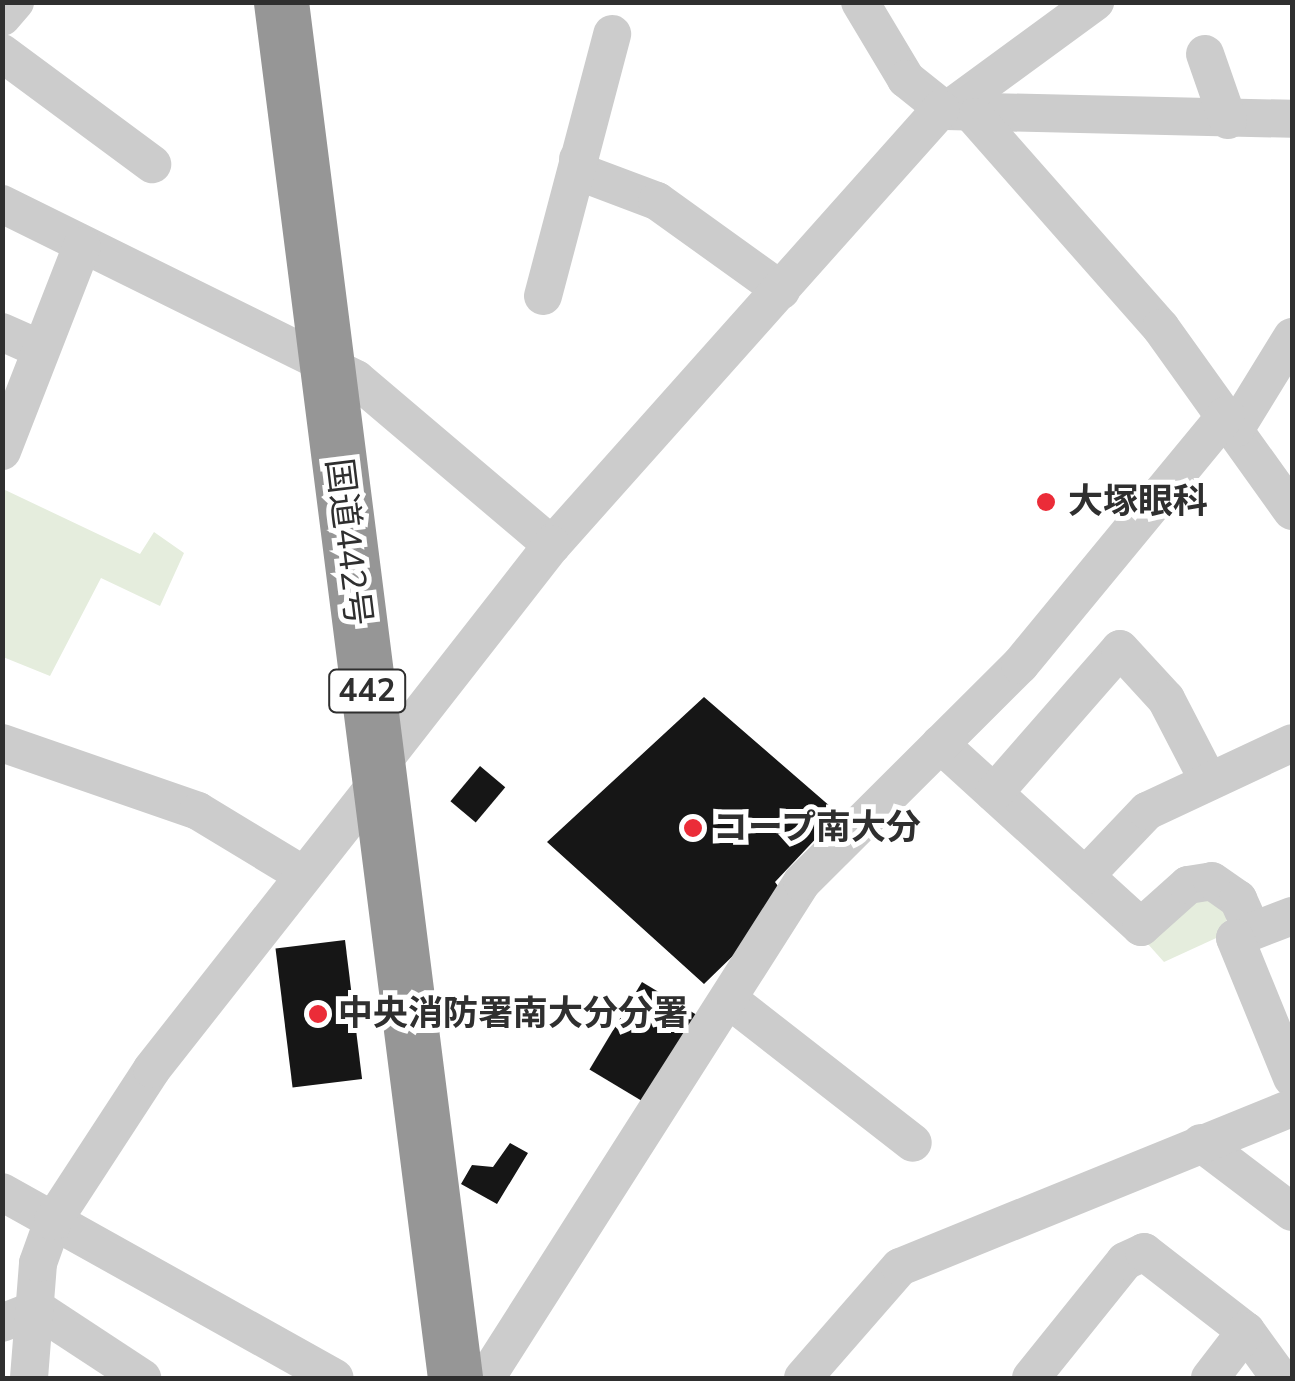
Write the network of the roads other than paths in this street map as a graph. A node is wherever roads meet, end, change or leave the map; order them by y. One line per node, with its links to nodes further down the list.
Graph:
1 (15, 2): 5 (street)
2 (281, 2): 21 (highway, 国道442号 / 442)
3 (860, 2): 9 (street)
4 (1095, 2): 9 (street)
5 (3, 17)
6 (612, 34): 12 (street)
7 (2, 53): 13 (street)
8 (1205, 54): 11 (street)
9 (954, 113): 11 (street); 16 (street); 23 (street)
10 (1292, 118): 11 (street)
11 (1228, 120)
12 (578, 160): 16 (street); 17 (street)
13 (152, 164)
14 (2, 204): 15 (street)
15 (82, 246): 20 (street); 21 (street)
16 (781, 290): 26 (street)
17 (543, 296)
18 (2, 332): 20 (street)
19 (1292, 337): 23 (street)
20 (40, 349): 22 (street)
21 (326, 362): 26 (street); 30 (highway, 国道442号 / 442)
22 (10, 404): 24 (street)
23 (1231, 421): 25 (street); 28 (street)
24 (2, 451)
25 (1292, 511)
26 (552, 545): 30 (street)
27 (2, 743): 33 (street)
28 (940, 744): 32 (street); 37 (street)
29 (1292, 744): 31 (street)
30 (377, 776): 33 (street); 50 (highway, 国道442号 / 442)
31 (1210, 782): 32 (street); 34 (street)
32 (994, 793): 34 (street)
33 (302, 874): 44 (street)
34 (1085, 876): 36 (street)
35 (1292, 916): 36 (street)
36 (1252, 932): 38 (street)
37 (732, 1002): 40 (street); 51 (street)
38 (1292, 1078)
39 (1292, 1108): 41 (street)
40 (913, 1143)
41 (1201, 1143): 43 (street); 52 (street)
42 (2, 1192): 44 (street)
43 (1292, 1212)
44 (53, 1221): 45 (street); 49 (street)
45 (18, 1315): 47 (street); 48 (street)
46 (1246, 1331): 53 (street); 54 (street); 55 (street)
47 (29, 1378)
48 (142, 1378)
49 (335, 1378)
50 (455, 1378)
51 (486, 1378)
52 (803, 1378)
53 (1031, 1378)
54 (1210, 1378)
55 (1280, 1378)

